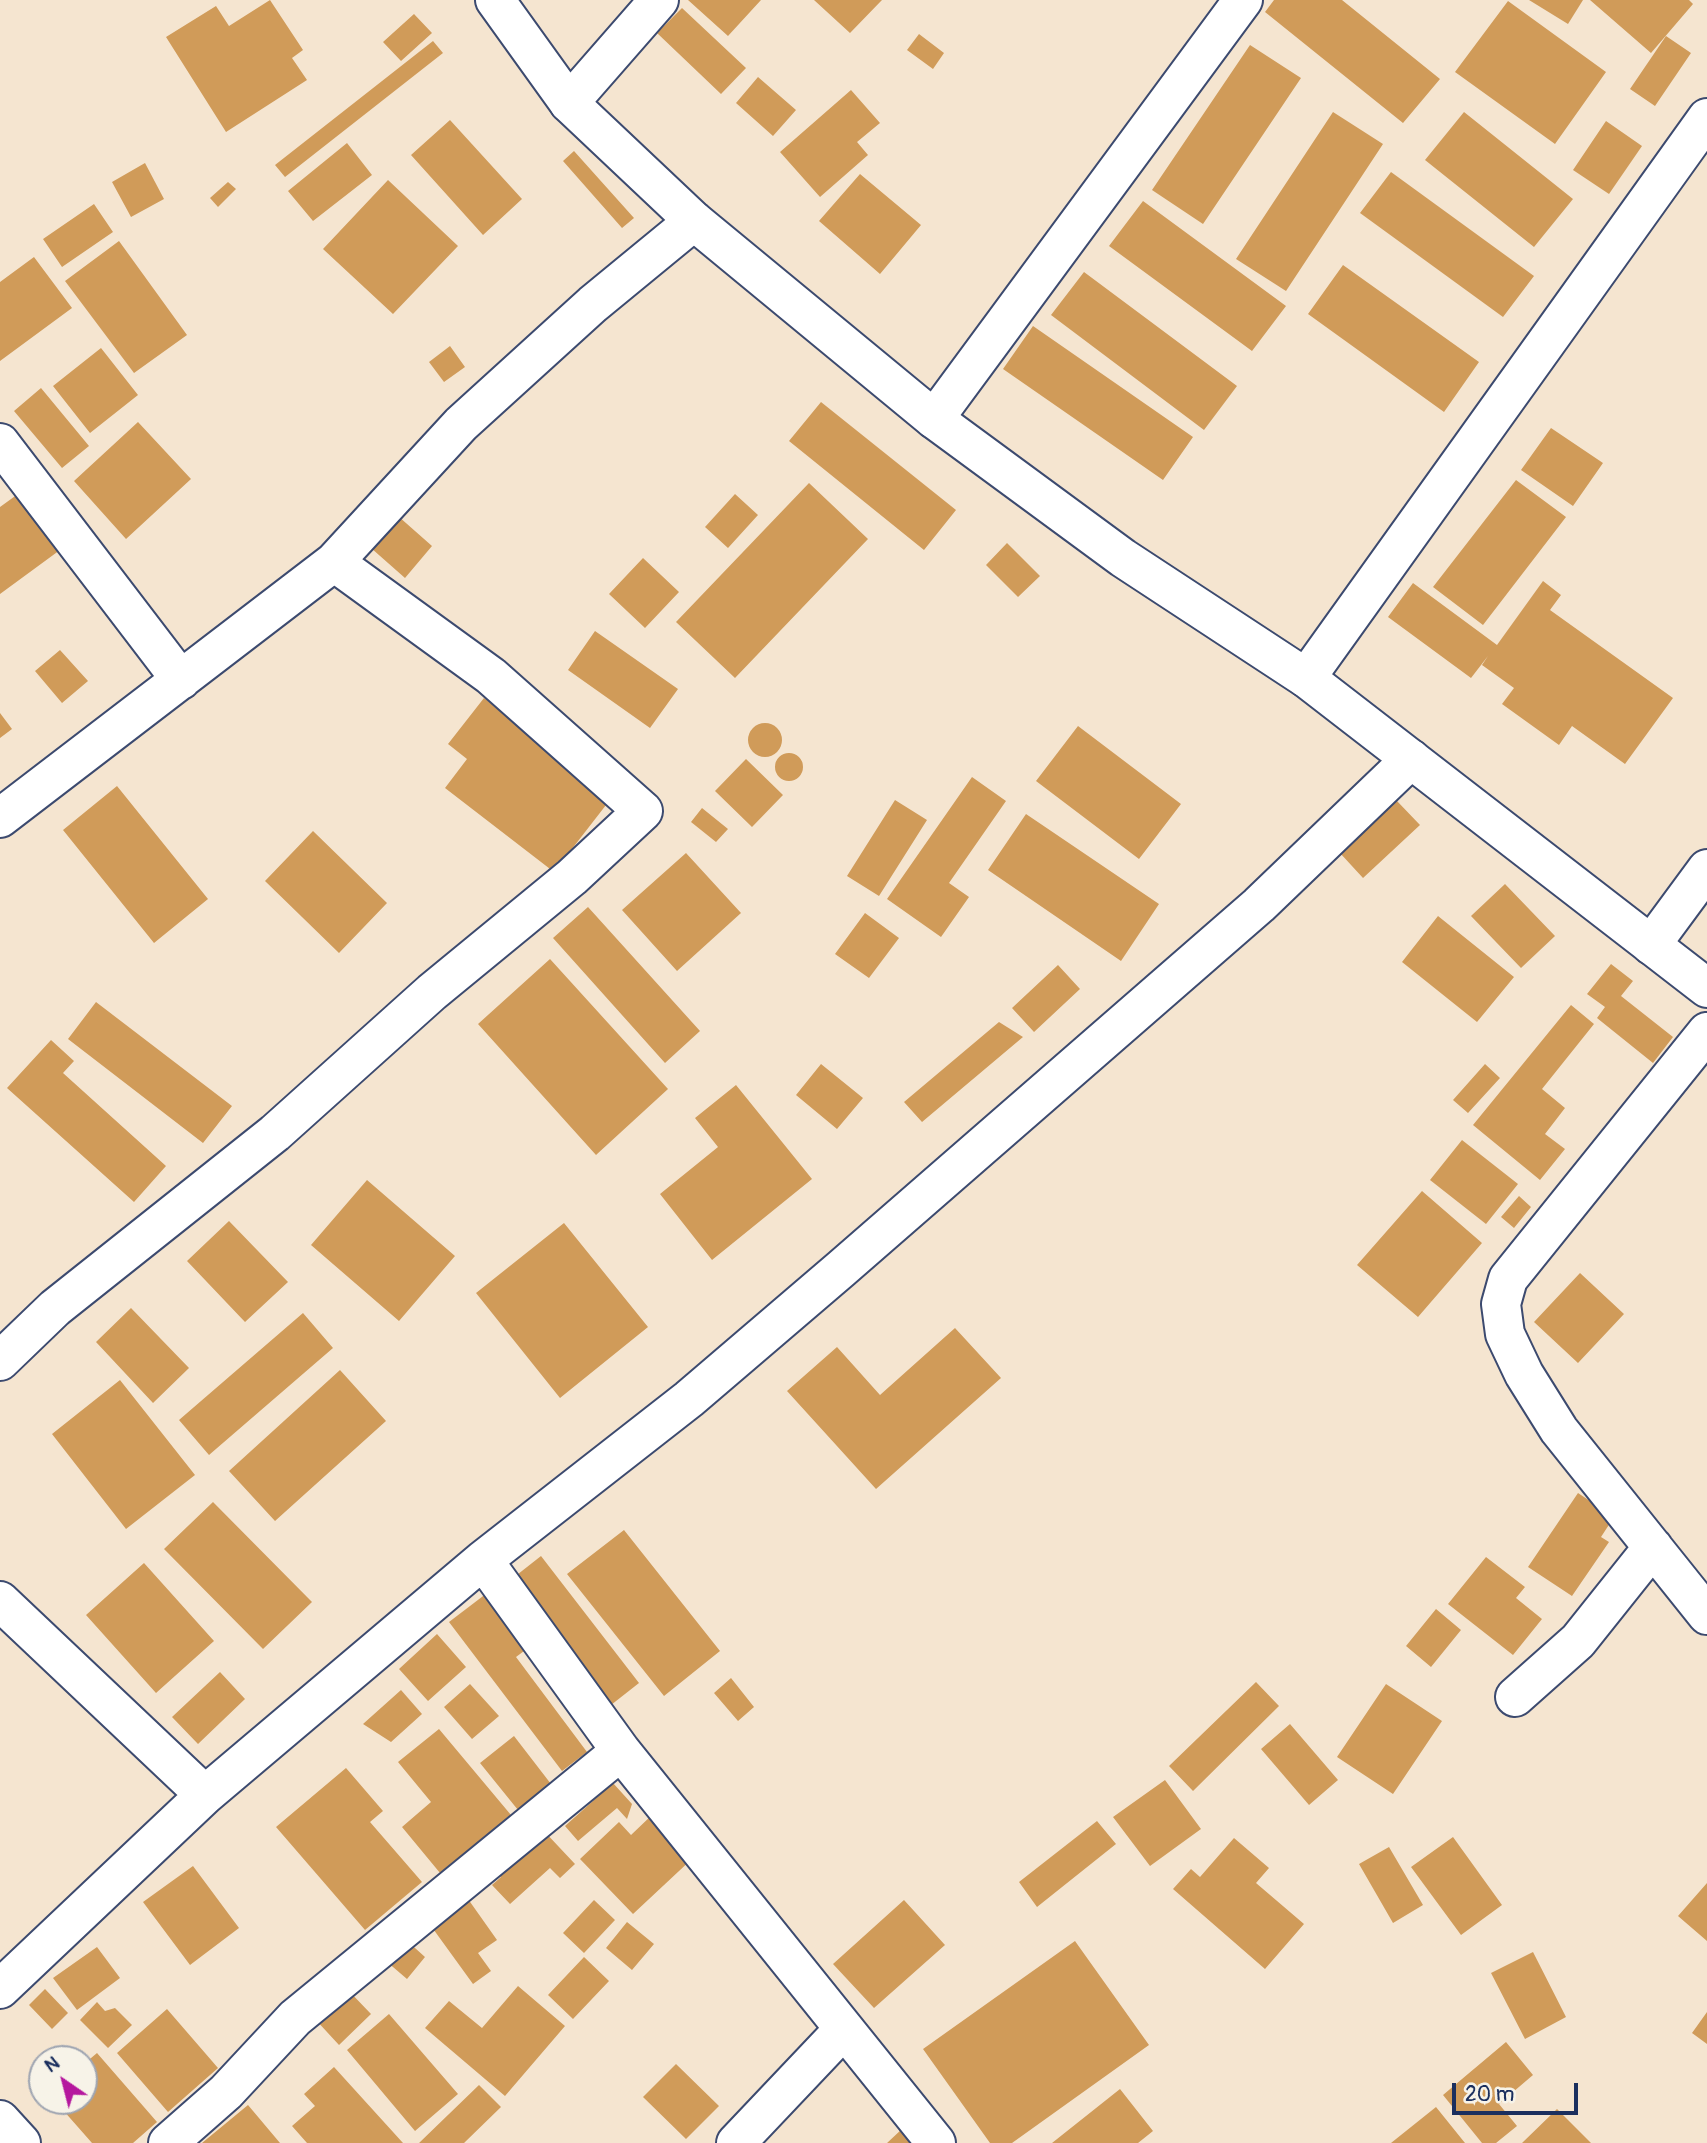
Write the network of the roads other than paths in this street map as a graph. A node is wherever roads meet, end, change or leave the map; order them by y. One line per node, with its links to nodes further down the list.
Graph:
1 (495, 0): 4 (street)
2 (659, 0): 4 (street)
3 (1243, 0): 7 (street)
4 (569, 103): 6 (street)
5 (1707, 118): 10 (street)
6 (694, 221): 7 (street); 9 (street)
7 (934, 419): 10 (street)
8 (0, 443): 11 (street)
9 (334, 562): 11 (street); 18 (street)
10 (1306, 678): 12 (street)
11 (181, 680): 13 (street)
12 (1411, 759): 15 (street); 20 (street)
13 (0, 818)
14 (1707, 869): 15 (street)
15 (1651, 945): 16 (street)
16 (1707, 988)
17 (1707, 1032): 19 (street)
18 (0, 1361)
19 (1653, 1547): 22 (street); 23 (street)
20 (484, 1560): 24 (street); 25 (street)
21 (0, 1601): 25 (street)
22 (1707, 1615)
23 (1515, 1697)
24 (621, 1751): 27 (street); 30 (street)
25 (205, 1795): 26 (street)
26 (0, 1989)
27 (844, 2029): 31 (street); 32 (street)
28 (0, 2120): 29 (street)
29 (21, 2143)
30 (168, 2143)
31 (736, 2143)
32 (936, 2143)

